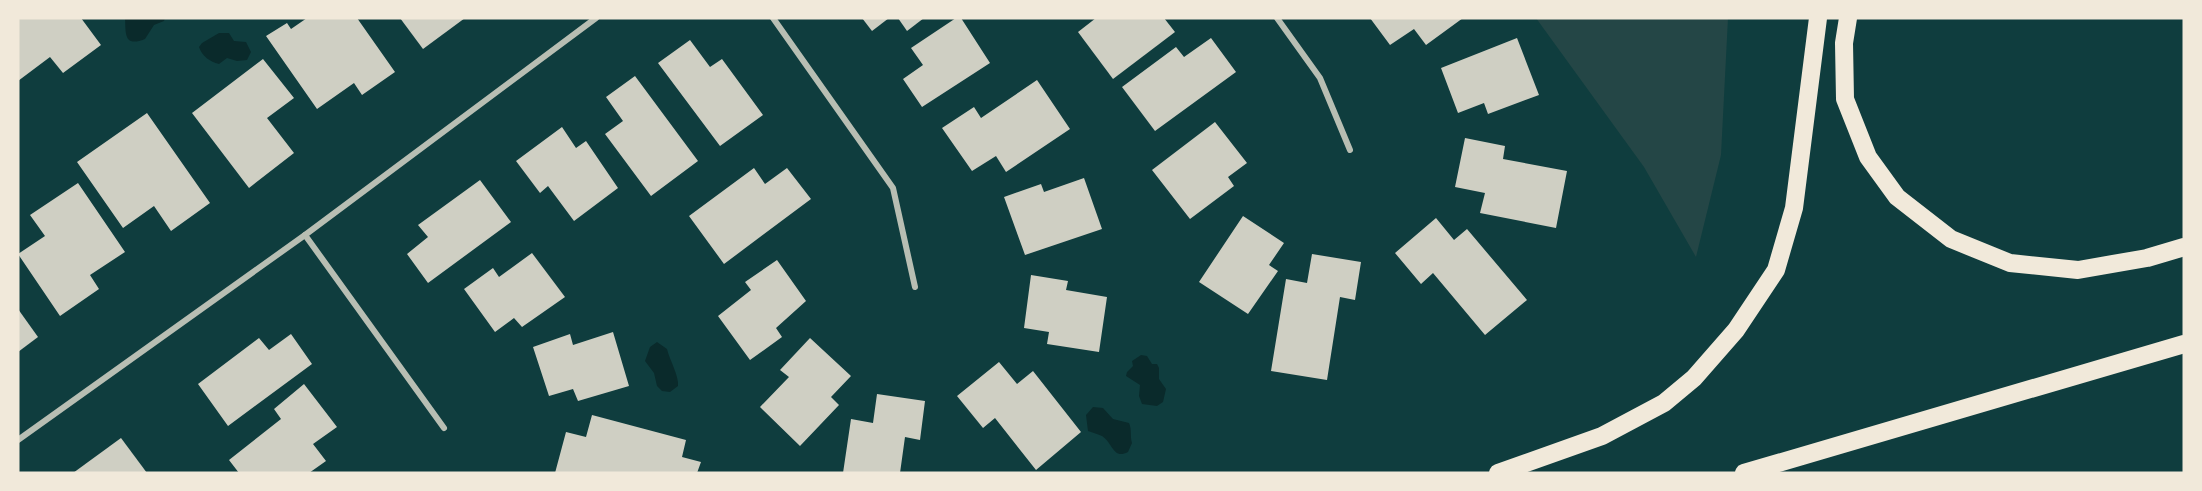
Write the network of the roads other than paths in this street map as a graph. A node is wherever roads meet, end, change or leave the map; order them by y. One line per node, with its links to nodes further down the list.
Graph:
1 (596, 18): 7 (street)
2 (773, 18): 9 (street)
3 (1277, 18): 6 (street)
4 (1818, 18): 13 (highway)
5 (1848, 18): 8 (highway)
6 (1350, 150)
7 (305, 235): 11 (street); 12 (street)
8 (2184, 247)
9 (915, 287)
10 (2184, 344): 14 (highway)
11 (444, 428)
12 (18, 440)
13 (1498, 473)
14 (1744, 473)

